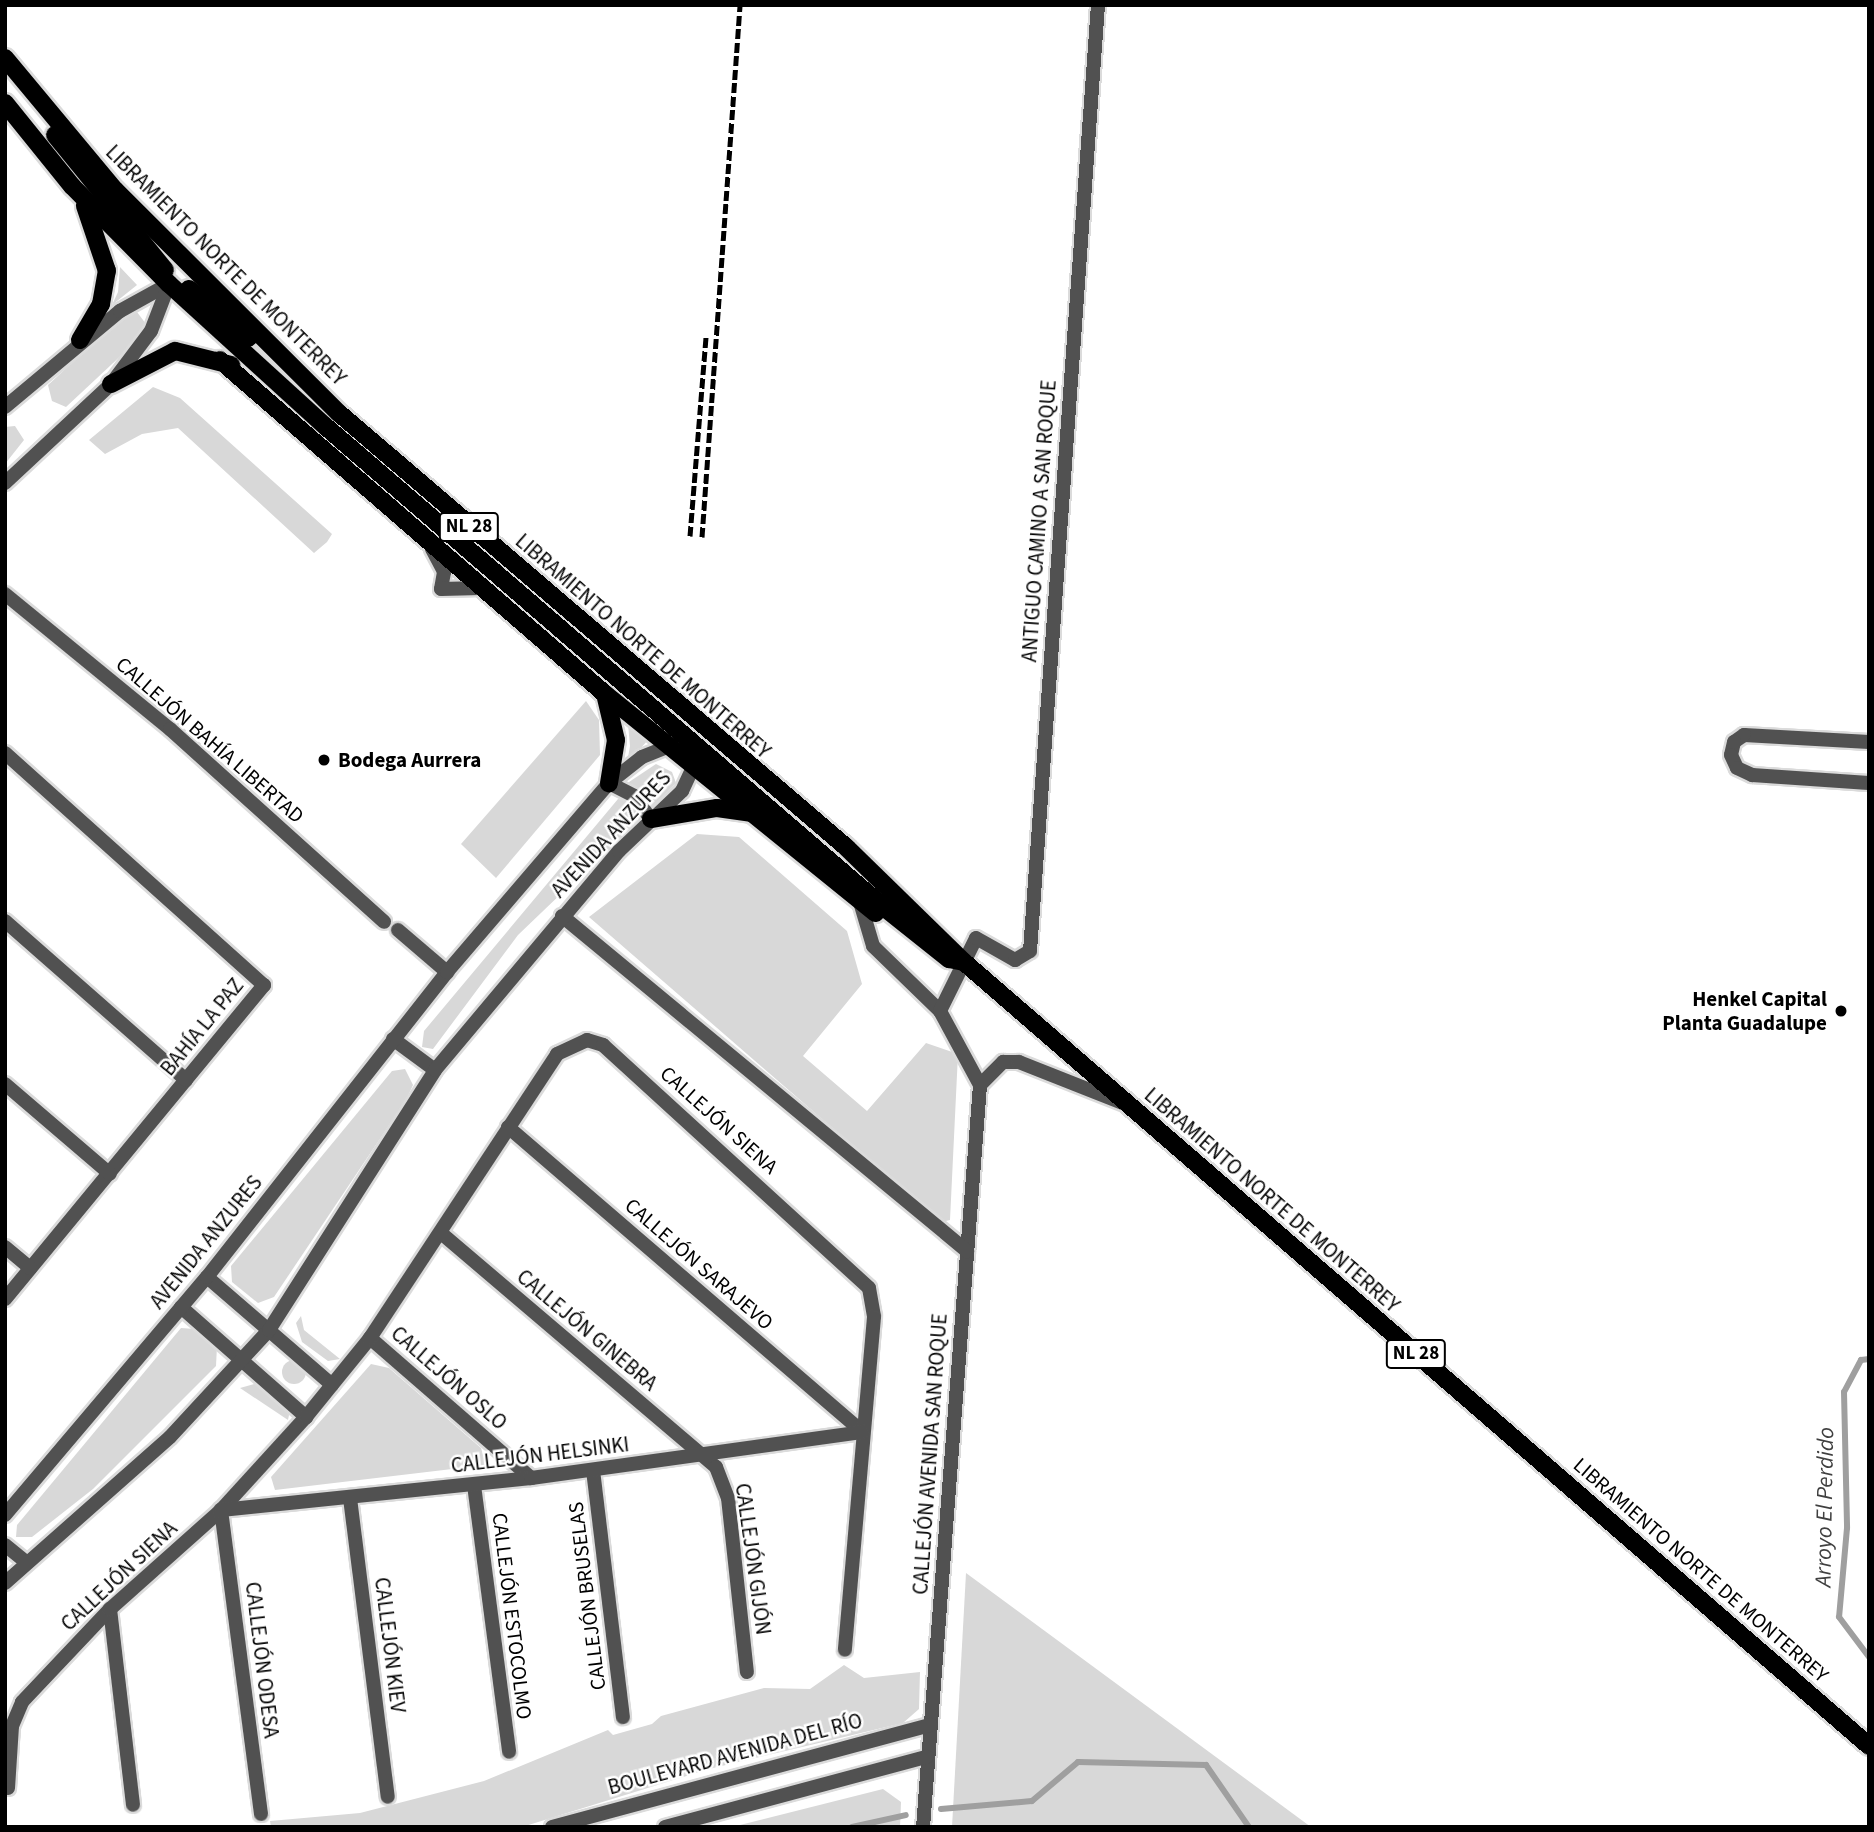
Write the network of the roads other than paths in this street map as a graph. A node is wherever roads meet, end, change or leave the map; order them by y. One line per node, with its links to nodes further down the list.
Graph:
1 (1098, 5): 36 (street, ANTIGUO CAMINO A SAN ROQUE)
2 (5, 58): 3 (main road, LIBRAMIENTO NORTE DE MONTERREY / NL 28)
3 (29, 85): 6 (main road); 11 (main road, LIBRAMIENTO NORTE DE MONTERREY / NL 28)
4 (5, 103): 5 (main road, LIBRAMIENTO NORTE DE MONTERREY / NL 28)
5 (72, 186): 6 (main road, LIBRAMIENTO NORTE DE MONTERREY / NL 28); 7 (main road)
6 (169, 284): 7 (street); 9 (street); 11 (main road); 12 (main road, LIBRAMIENTO NORTE DE MONTERREY / NL 28)
7 (80, 340): 10 (street)
8 (220, 360): 9 (main road); 12 (main road); 15 (main road)
9 (111, 384): 14 (street)
10 (5, 407)
11 (340, 414): 19 (main road, LIBRAMIENTO NORTE DE MONTERREY / NL 28)
12 (325, 426): 13 (main road, LIBRAMIENTO NORTE DE MONTERREY / NL 28)
13 (343, 443): 15 (main road); 21 (main road, LIBRAMIENTO NORTE DE MONTERREY / NL 28)
14 (5, 484)
15 (388, 508): 16 (main road)
16 (428, 543): 17 (main road); 17 (street)
17 (481, 589): 20 (main road)
18 (5, 594): 34 (street, CALLEJÓN BAHÍA LIBERTAD)
19 (568, 612): 21 (main road); 30 (main road, LIBRAMIENTO NORTE DE MONTERREY / NL 28)
20 (605, 694): 23 (main road); 26 (main road)
21 (691, 741): 23 (street, AVENIDA ANZURES); 25 (street, AVENIDA ANZURES); 30 (main road); 36 (main road, LIBRAMIENTO NORTE DE MONTERREY / NL 28)
22 (1869, 742): 27 (street)
23 (668, 745): 25 (main road); 26 (street, AVENIDA ANZURES)
24 (5, 753): 41 (street, BAHÍA LA PAZ)
25 (696, 767): 28 (main road); 29 (street, AVENIDA ANZURES)
26 (610, 783): 29 (street); 37 (street, AVENIDA ANZURES)
27 (1869, 783)
28 (754, 814): 29 (main road); 31 (main road)
29 (651, 819): 32 (street, AVENIDA ANZURES)
30 (846, 848): 36 (main road, LIBRAMIENTO NORTE DE MONTERREY / NL 28)
31 (860, 902): 36 (main road); 38 (street)
32 (562, 916): 40 (street, AVENIDA ANZURES); 49 (street)
33 (5, 921): 41 (street)
34 (384, 922)
35 (398, 930): 37 (street)
36 (956, 960): 38 (street); 44 (main road, LIBRAMIENTO NORTE DE MONTERREY / NL 28)
37 (447, 972): 39 (street, AVENIDA ANZURES)
38 (940, 1011): 43 (street)
39 (393, 1039): 40 (street); 51 (street, AVENIDA ANZURES)
40 (435, 1070): 54 (street, AVENIDA ANZURES)
41 (186, 1080): 46 (street, BAHÍA LA PAZ)
42 (5, 1084): 46 (street)
43 (980, 1085): 44 (street); 49 (street, CALLEJÓN AVENIDA SAN ROQUE)
44 (1125, 1104): 75 (main road, LIBRAMIENTO NORTE DE MONTERREY / NL 28)
45 (508, 1127): 47 (street, CALLEJÓN SIENA); 59 (street, CALLEJÓN SARAJEVO); 59 (street, CALLEJÓN SIENA)
46 (110, 1174): 50 (street, BAHÍA LA PAZ)
47 (441, 1233): 55 (street, CALLEJÓN SIENA); 60 (street, CALLEJÓN GINEBRA)
48 (5, 1247): 50 (street)
49 (967, 1251): 74 (street, CALLEJÓN AVENIDA SAN ROQUE)
50 (30, 1268): 52 (street, BAHÍA LA PAZ)
51 (207, 1277): 53 (street, AVENIDA ANZURES); 54 (street)
52 (5, 1298)
53 (181, 1307): 56 (street); 66 (street, AVENIDA ANZURES)
54 (269, 1330): 56 (street, AVENIDA ANZURES); 57 (street)
55 (370, 1338): 57 (street, CALLEJÓN SIENA); 62 (street, CALLEJÓN OSLO)
56 (242, 1362): 58 (street); 68 (street, AVENIDA ANZURES)
57 (332, 1385): 58 (street, CALLEJÓN SIENA)
58 (306, 1417): 65 (street, CALLEJÓN SIENA)
59 (862, 1432): 60 (street, CALLEJÓN HELSINKI); 71 (street, CALLEJÓN SIENA)
60 (708, 1455): 61 (street, CALLEJÓN HELSINKI); 72 (street, CALLEJÓN GIJÓN)
61 (593, 1470): 62 (street, CALLEJÓN HELSINKI); 73 (street, CALLEJÓN BRUSELAS)
62 (531, 1478): 63 (street, CALLEJÓN HELSINKI)
63 (474, 1485): 64 (street, CALLEJÓN HELSINKI); 76 (street, CALLEJÓN ESTOCOLMO)
64 (350, 1498): 65 (street, CALLEJÓN HELSINKI); 79 (street, CALLEJÓN KIEV)
65 (221, 1510): 70 (street, CALLEJÓN SIENA); 81 (street, CALLEJÓN ODESA)
66 (5, 1515)
67 (5, 1545): 68 (street)
68 (27, 1563): 69 (street, AVENIDA ANZURES)
69 (5, 1583)
70 (110, 1609): 78 (street, CALLEJÓN SIENA); 80 (street)
71 (845, 1650)
72 (747, 1672)
73 (623, 1717)
74 (930, 1725): 77 (street, CALLEJÓN AVENIDA SAN ROQUE); 82 (street, BOULEVARD AVENIDA DEL RÍO)
75 (1869, 1746)
76 (509, 1752)
77 (928, 1757): 84 (street); 85 (street, CALLEJÓN AVENIDA SAN ROQUE)
78 (8, 1788)
79 (388, 1797)
80 (133, 1805)
81 (261, 1814)
82 (571, 1823): 83 (street, BOULEVARD AVENIDA DEL RÍO)
83 (552, 1827)
84 (665, 1827)
85 (923, 1827)

